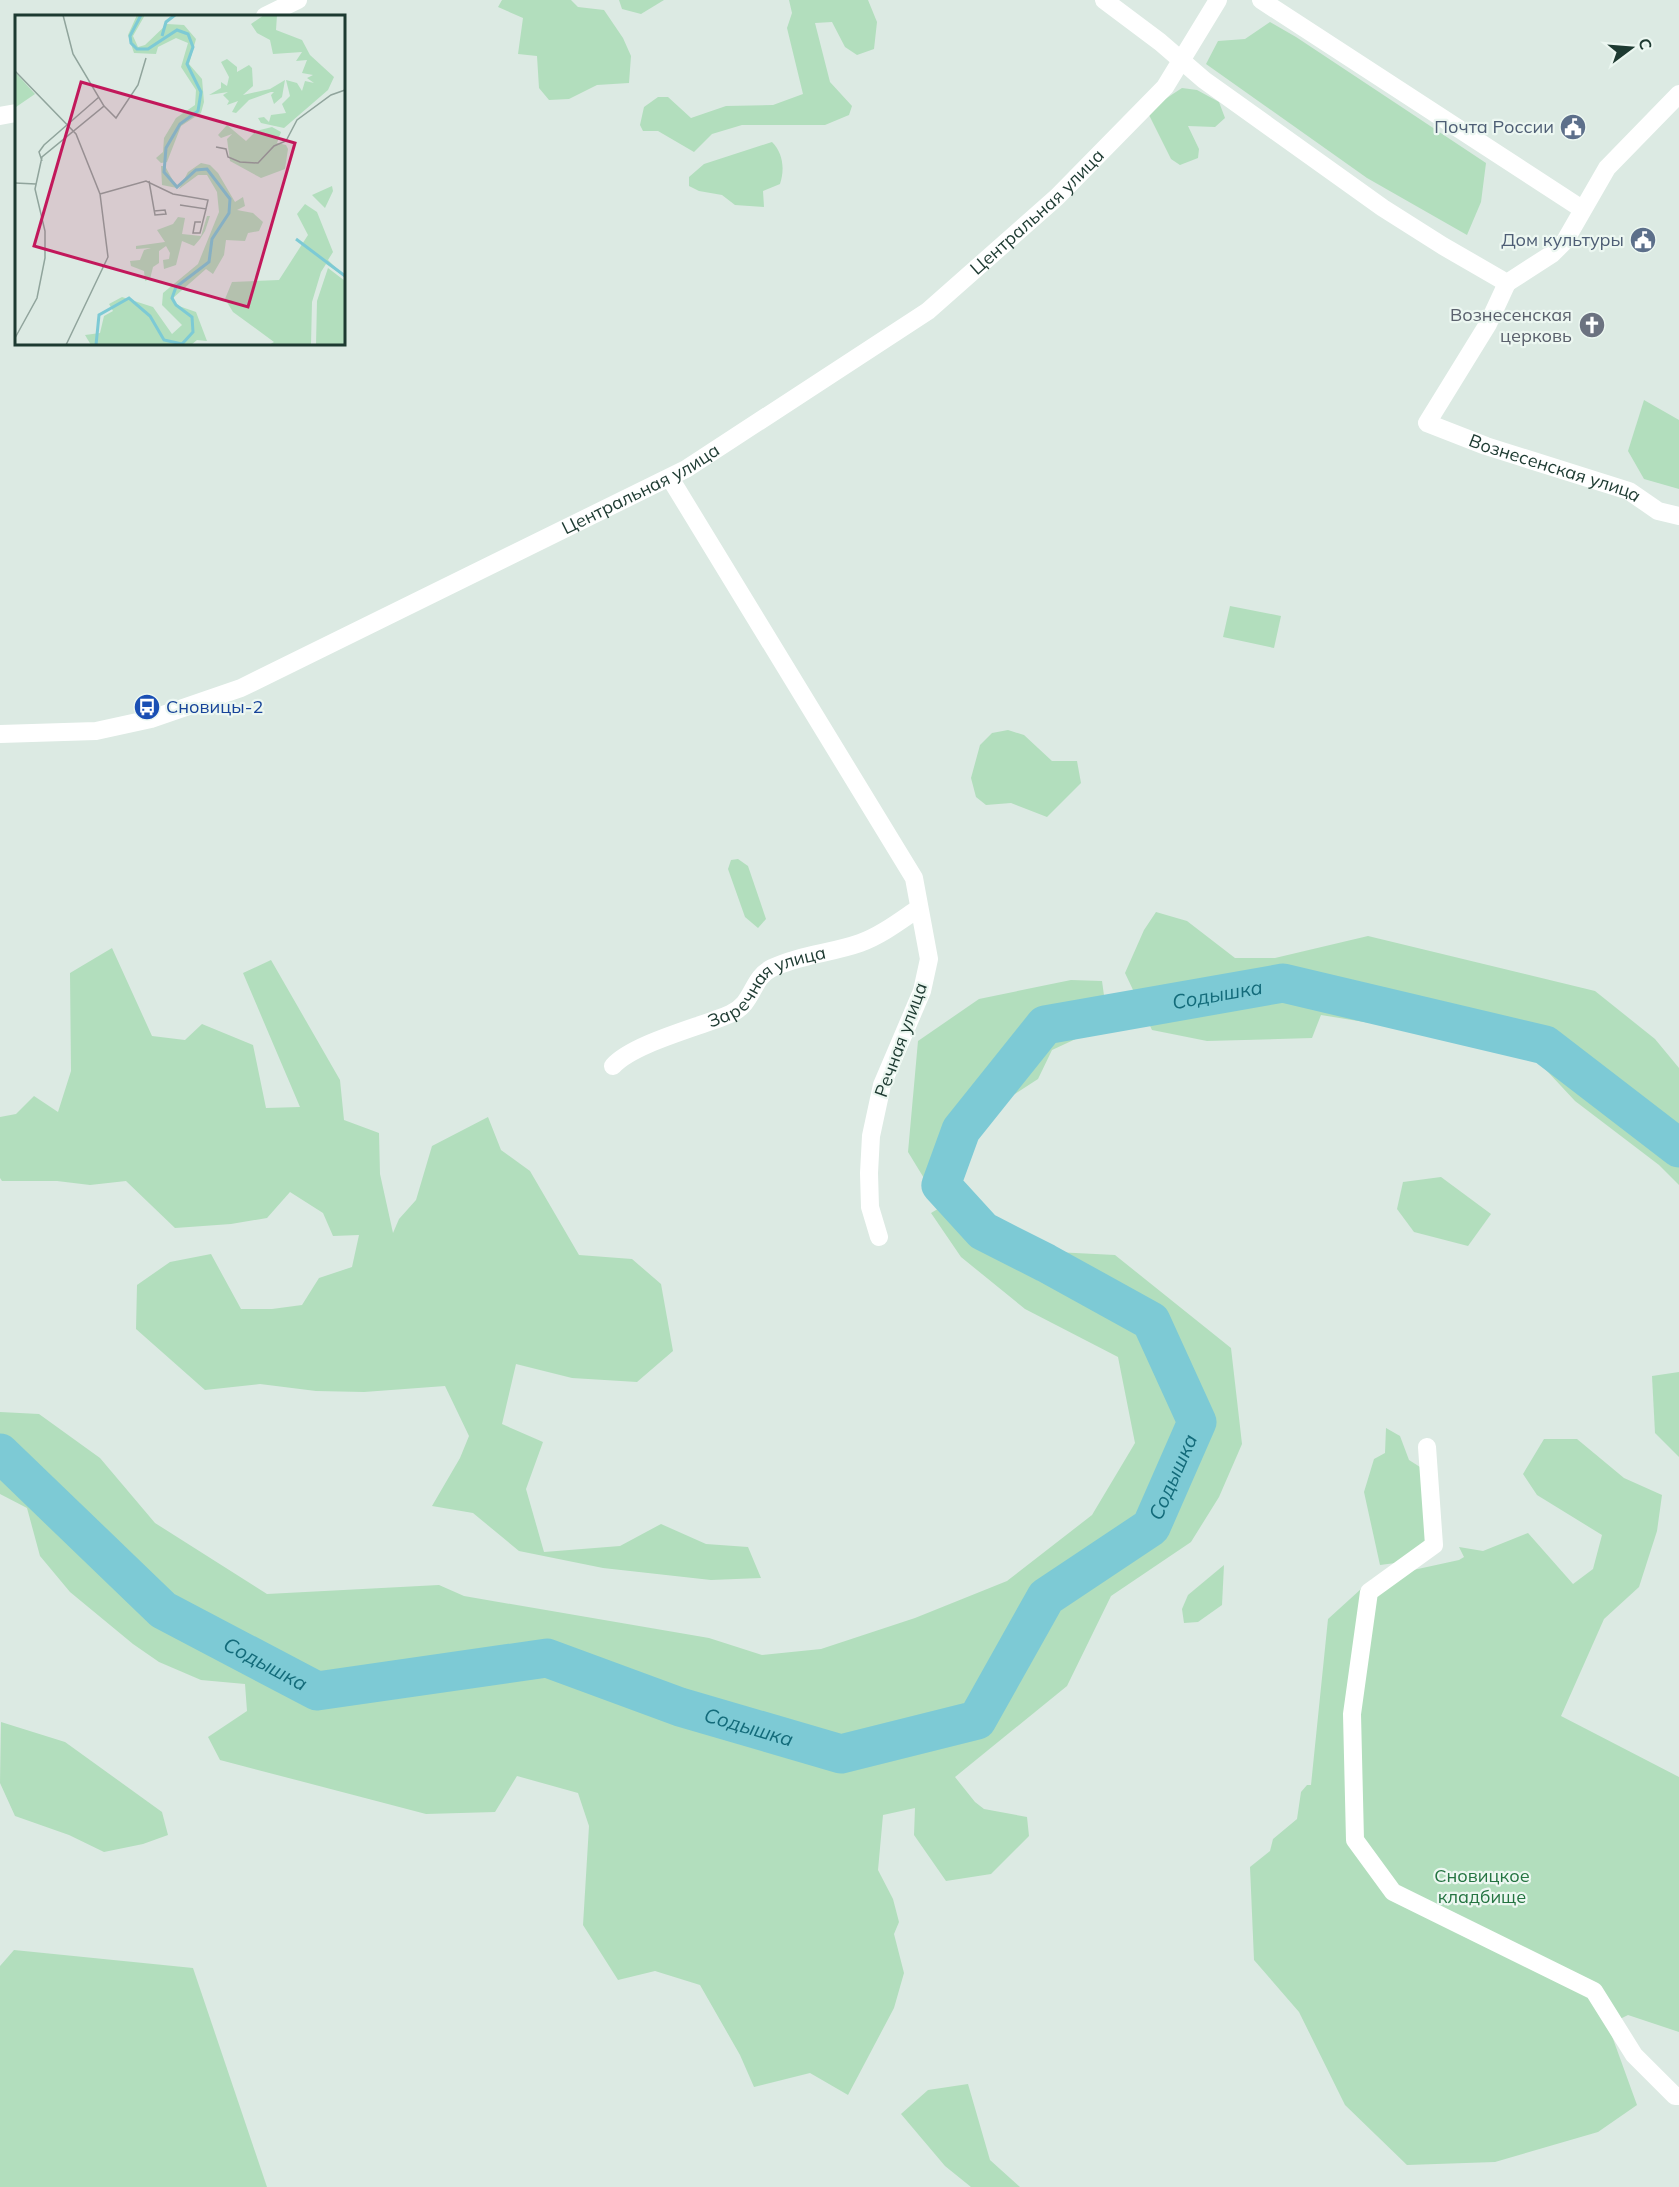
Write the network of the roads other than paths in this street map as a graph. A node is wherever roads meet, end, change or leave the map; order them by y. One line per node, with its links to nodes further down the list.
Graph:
1 (298, 0): 5 (street)
2 (1104, 0): 6 (street)
3 (1218, 0): 6 (street, Центральная улица)
4 (1261, 0): 10 (street)
5 (267, 15)
6 (1182, 61): 11 (street); 12 (street, Центральная улица)
7 (1679, 94): 10 (street)
8 (15, 113): 9 (street)
9 (0, 116)
10 (1582, 209): 11 (street)
11 (1507, 283): 13 (street, Вознесенская улица)
12 (670, 478): 14 (street, Центральная улица); 15 (street, Речная улица)
13 (1679, 516)
14 (0, 734)
15 (919, 908): 16 (street, Заречная улица); 17 (street, Речная улица)
16 (613, 1066)
17 (879, 1238)
18 (1427, 1447): 19 (street)
19 (1679, 2096)

